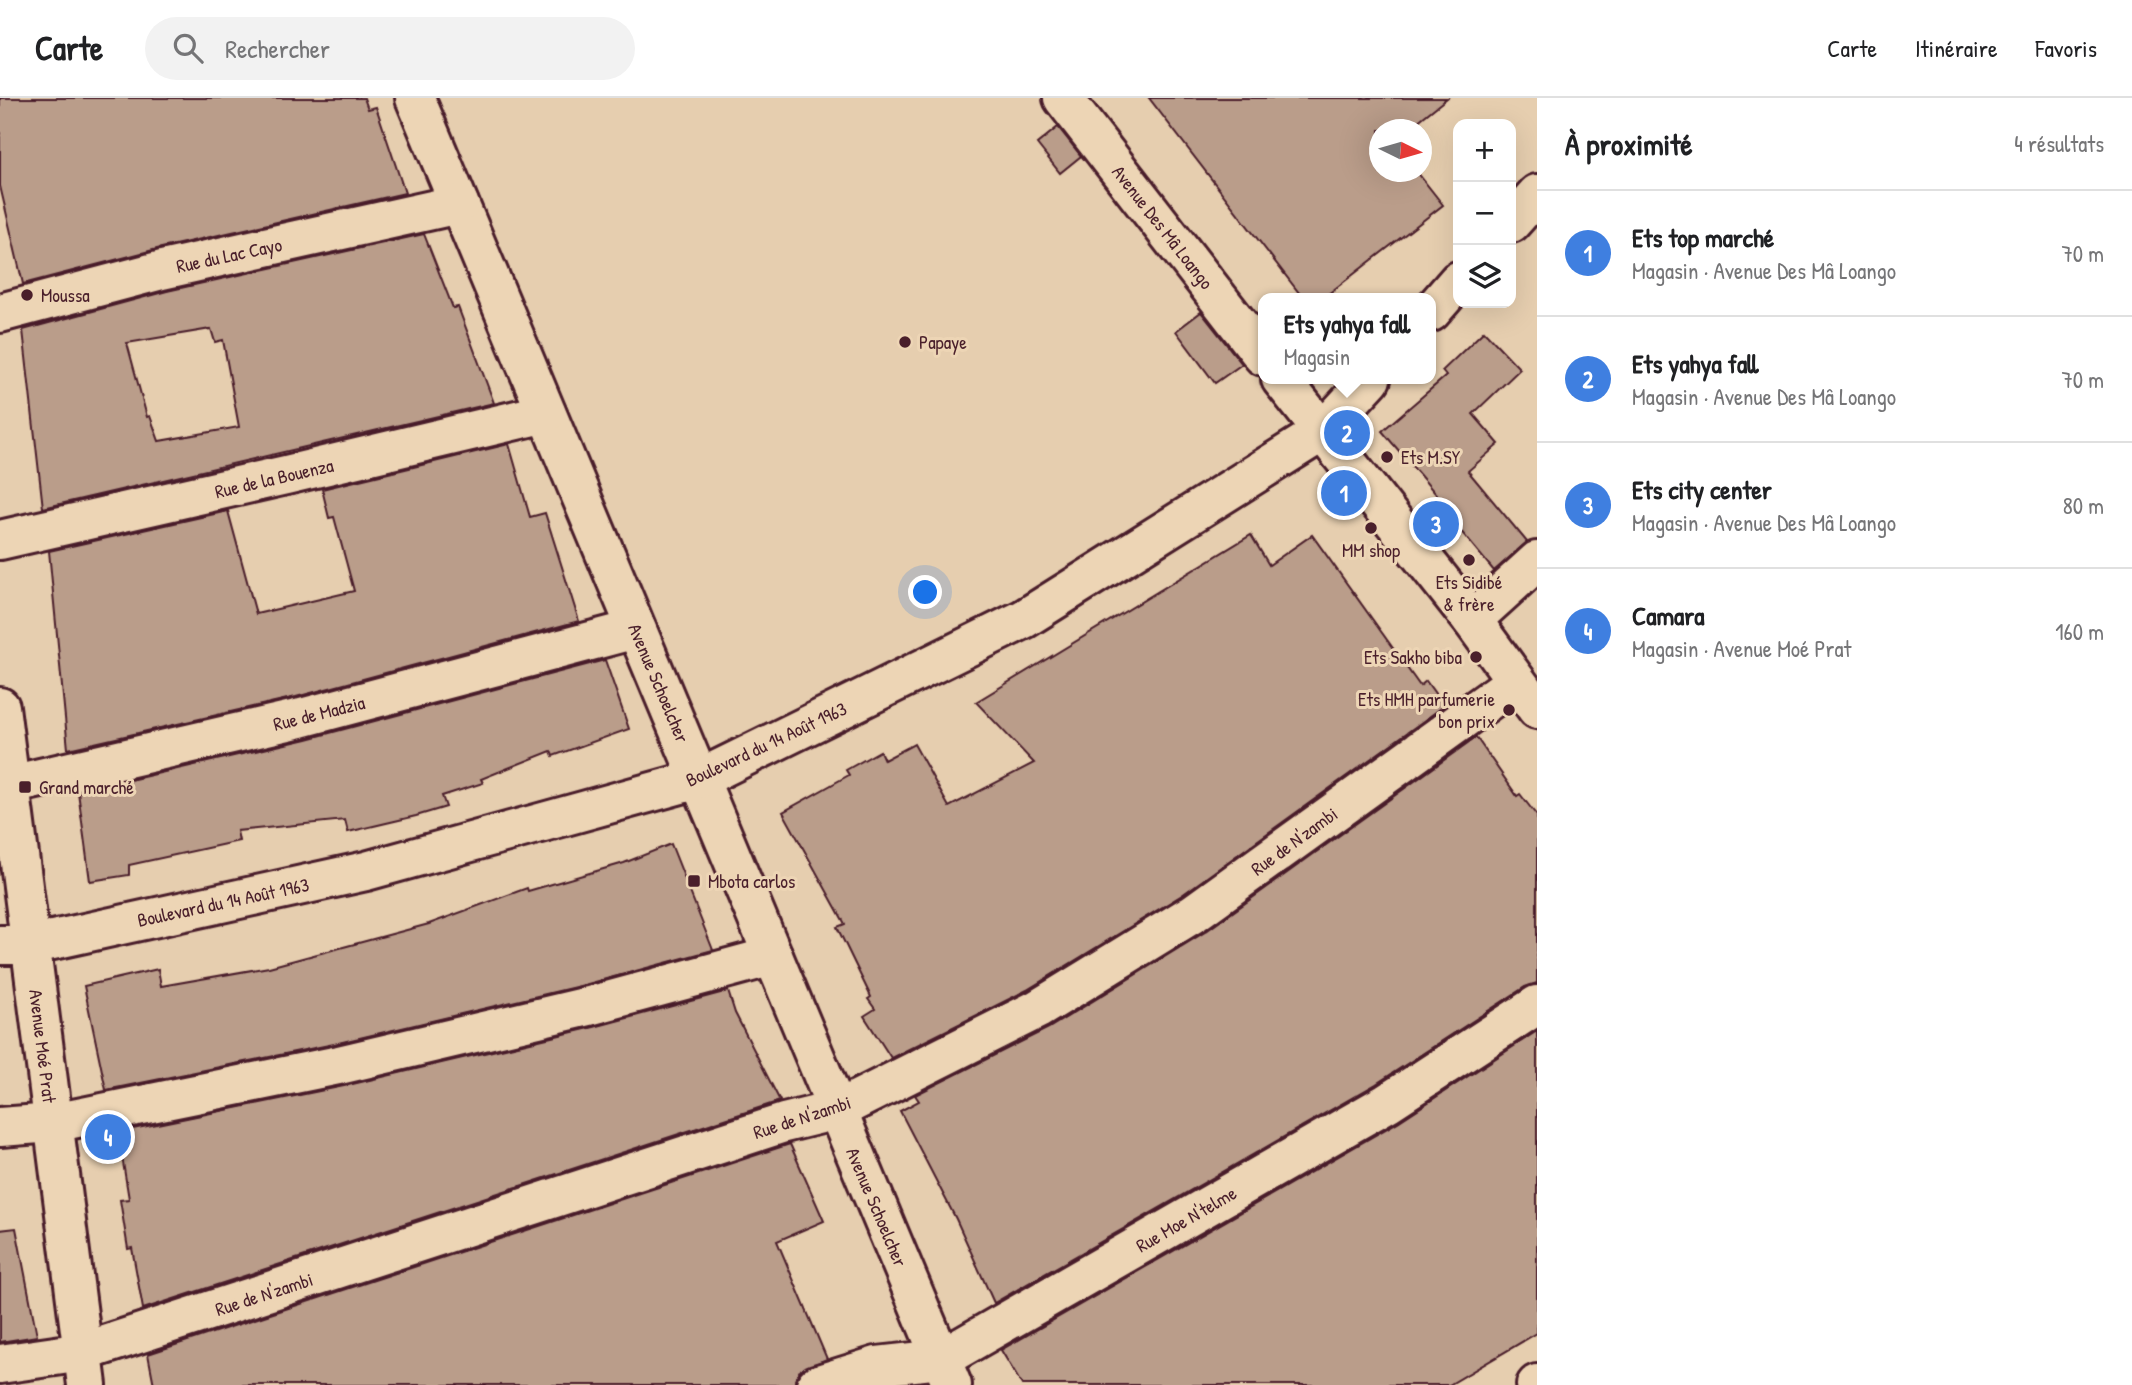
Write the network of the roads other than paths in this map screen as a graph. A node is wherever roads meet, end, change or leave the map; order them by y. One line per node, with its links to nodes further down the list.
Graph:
1 (415, 98): 4 (street, Avenue Schoelcher)
2 (1063, 98): 9 (street, Avenue Des Mâ Loango)
3 (1537, 194): 5 (street)
4 (459, 204): 8 (street, Rue du Lac Cayo); 12 (street, Avenue Schoelcher)
5 (1516, 217)
6 (1453, 287): 7 (street)
7 (1436, 306)
8 (0, 313)
9 (1258, 350)
10 (1285, 384): 13 (street)
11 (1366, 384): 13 (street, Boulevard du 14 Août 1963)
12 (546, 413): 14 (street, Rue de la Bouenza); 17 (street, Avenue Schoelcher)
13 (1322, 432): 16 (street); 20 (street, Boulevard du 14 Août 1963)
14 (0, 540)
15 (1537, 561): 16 (street)
16 (1472, 620): 18 (street)
17 (636, 629): 20 (street, Avenue Schoelcher); 21 (street, Rue de Madzia)
18 (1527, 695): 25 (street, Rue de N'zambi)
19 (0, 708): 21 (street, Avenue Moé Prat)
20 (699, 779): 22 (street, Boulevard du 14 Août 1963); 23 (street, Avenue Schoelcher)
21 (5, 785): 22 (street, Avenue Moé Prat)
22 (15, 945): 26 (street, Avenue Moé Prat)
23 (773, 956): 25 (street, Avenue Schoelcher); 26 (street)
24 (1537, 1005): 30 (street, Rue Moe N'telme)
25 (837, 1110): 29 (street, Rue de N'zambi); 30 (street, Avenue Schoelcher)
26 (53, 1123): 27 (street); 29 (street, Avenue Moé Prat)
27 (0, 1126)
28 (0, 1364): 29 (street, Rue de N'zambi)
29 (85, 1369)
30 (947, 1372): 31 (street, Rue Moe N'telme)
31 (816, 1385)

